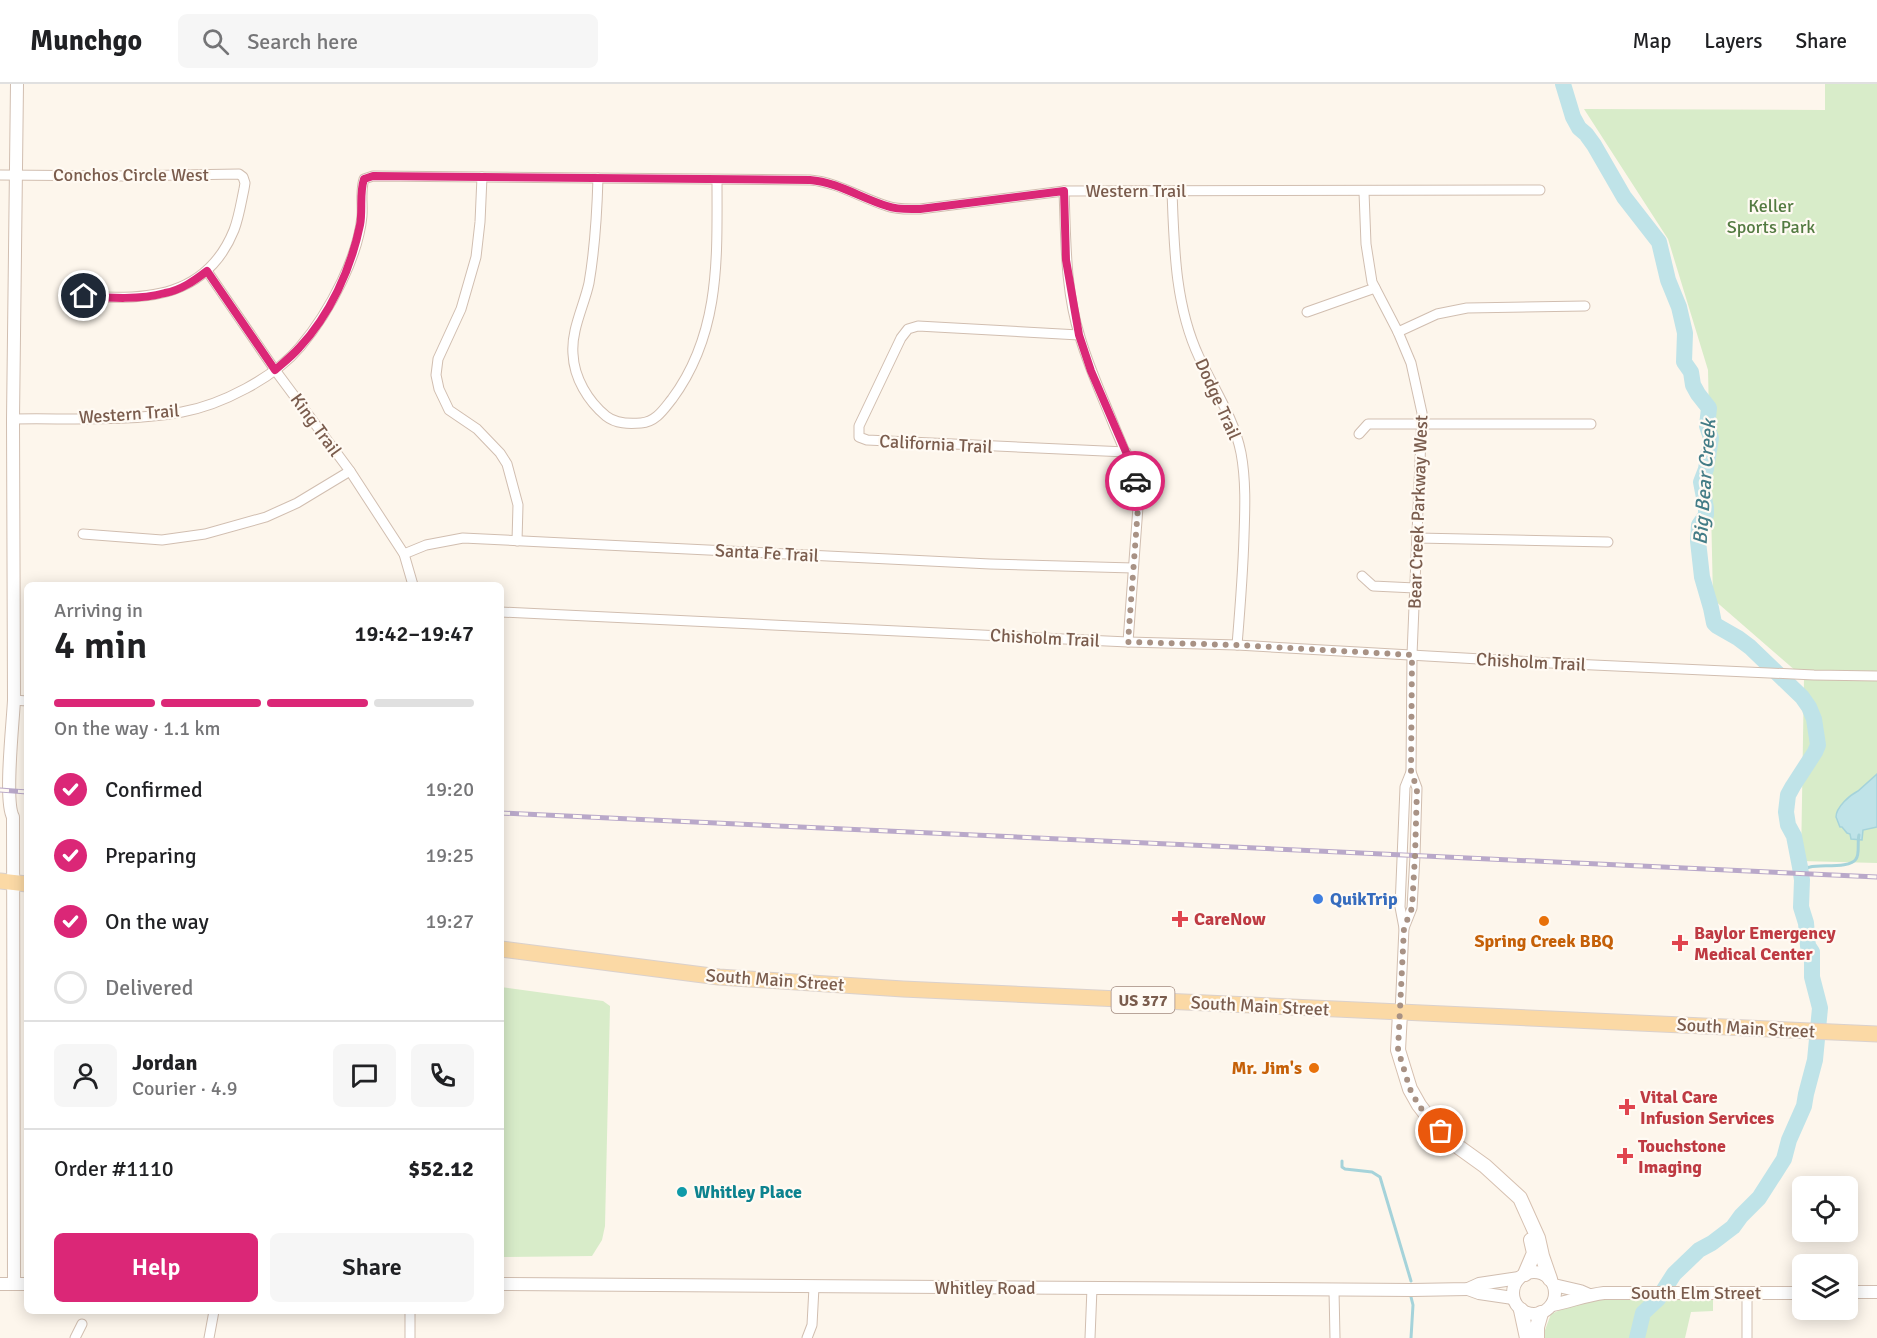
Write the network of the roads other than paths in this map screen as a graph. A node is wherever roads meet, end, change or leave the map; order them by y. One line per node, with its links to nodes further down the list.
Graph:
1 (17, 84): 3 (street)
2 (0, 175): 3 (street, Conchos Circle West)
3 (17, 175): 11 (street, Conchos Circle West); 19 (street)
4 (482, 177): 5 (street, Western Trail); 18 (street, Western Trail); 27 (street)
5 (598, 178): 6 (street, Western Trail); 6 (street)
6 (717, 180): 8 (street, Western Trail)
7 (1540, 190): 10 (street, Western Trail)
8 (1064, 191): 9 (street, Western Trail); 17 (street)
9 (1172, 191): 10 (street, Western Trail); 36 (street, Dodge Trail)
10 (1364, 192): 12 (street, Bear Creek Parkway West)
11 (207, 271): 13 (street); 18 (street, King Trail)
12 (1375, 288): 15 (street); 16 (street, Bear Creek Parkway West)
13 (84, 296)
14 (1585, 306): 16 (street)
15 (1307, 312)
16 (1398, 332): 20 (street, Bear Creek Parkway West)
17 (1079, 335): 23 (street); 23 (street, California Trail)
18 (275, 370): 19 (street, Western Trail); 24 (street, King Trail)
19 (13, 418): 39 (street)
20 (1423, 424): 21 (street); 22 (street); 26 (street, Bear Creek Parkway West)
21 (1591, 424)
22 (1359, 434)
23 (1126, 452): 30 (street)
24 (350, 471): 25 (street); 29 (street, King Trail)
25 (84, 534)
26 (1417, 538): 28 (street); 33 (street, Bear Creek Parkway West)
27 (517, 541): 29 (street, Santa Fe Trail); 30 (street, Santa Fe Trail)
28 (1608, 542)
29 (404, 555): 32 (street, King Trail)
30 (1133, 568): 35 (street)
31 (1362, 576): 33 (street)
32 (412, 582)
33 (1415, 588): 37 (street, Bear Creek Parkway West)
34 (504, 612): 35 (street, Chisholm Trail)
35 (1128, 642): 36 (street, Chisholm Trail)
36 (1237, 645): 37 (street, Chisholm Trail)
37 (1412, 655): 38 (street, Chisholm Trail); 43 (street, Bear Creek Parkway West)
38 (1877, 676)
39 (14, 700): 40 (street); 41 (street)
40 (24, 701)
41 (13, 882): 49 (street)
42 (504, 950): 43 (main road, South Main Street / US 377)
43 (1400, 1013): 44 (main road, South Main Street / US 377); 45 (main road)
44 (1877, 1034)
45 (1511, 1191): 46 (main road); 47 (main road)
46 (1522, 1276): 47 (street); 54 (street, Whitley Road); 61 (street)
47 (1552, 1282): 60 (street, South Elm Street); 62 (street)
48 (0, 1284): 49 (street)
49 (14, 1284): 50 (street)
50 (24, 1284)
51 (504, 1284): 52 (street, Whitley Road)
52 (814, 1287): 53 (street, Whitley Road); 69 (street)
53 (1092, 1288): 55 (street, Whitley Road); 70 (street)
54 (1468, 1289): 55 (street, Whitley Road); 61 (street, Whitley Road)
55 (1334, 1290): 71 (street)
56 (1858, 1292): 57 (street)
57 (1877, 1292)
58 (1747, 1293): 59 (street, South Elm Street); 60 (street, South Elm Street); 74 (street)
59 (1792, 1293)
60 (1589, 1295): 62 (street, South Elm Street)
61 (1517, 1304): 62 (street); 72 (main road)
62 (1546, 1309): 73 (main road)
63 (213, 1314): 67 (street)
64 (410, 1314): 68 (street)
65 (82, 1324): 66 (street)
66 (75, 1338)
67 (209, 1338)
68 (410, 1338)
69 (807, 1338)
70 (1090, 1338)
71 (1335, 1338)
72 (1527, 1338)
73 (1537, 1338)
74 (1747, 1338)

